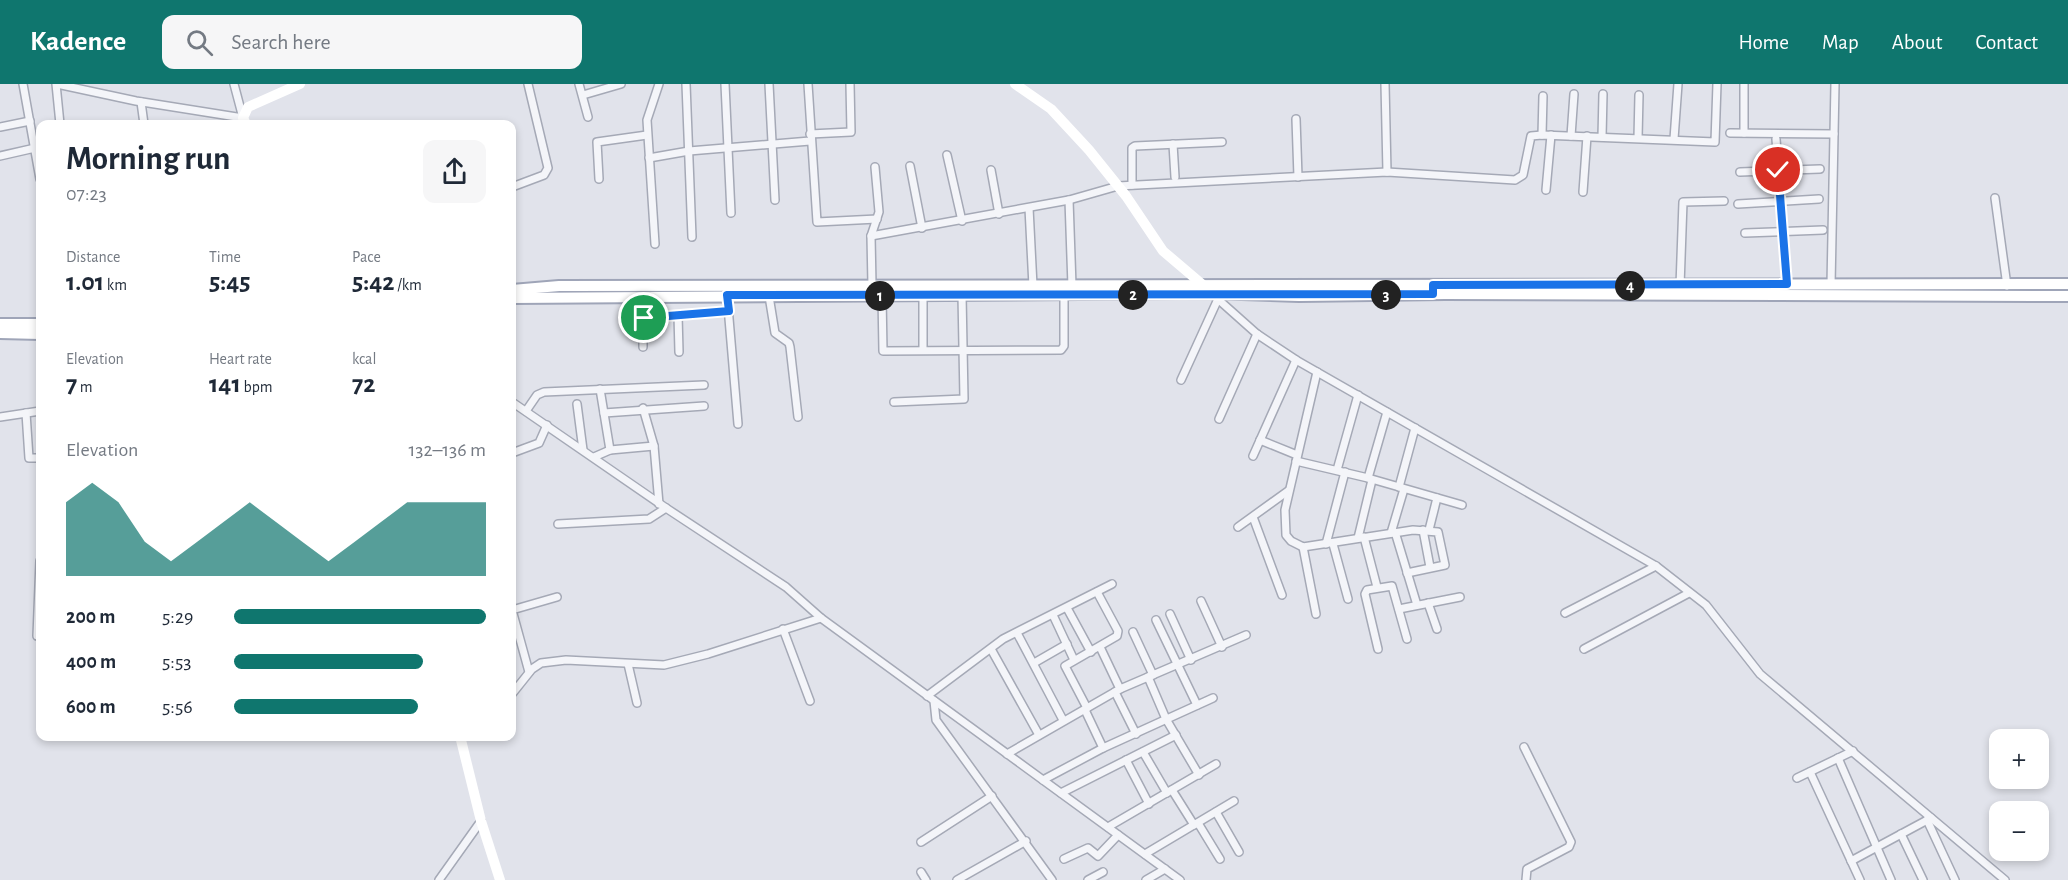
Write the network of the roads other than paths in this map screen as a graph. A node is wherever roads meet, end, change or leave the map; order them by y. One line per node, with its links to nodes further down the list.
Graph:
1 (23, 84): 33 (street)
2 (57, 84): 25 (street); 28 (street)
3 (234, 84): 31 (street)
4 (300, 84): 32 (main road)
5 (528, 84): 69 (street)
6 (579, 84): 23 (street)
7 (621, 84): 23 (street)
8 (659, 84): 38 (street)
9 (686, 84): 53 (street)
10 (725, 84): 52 (street)
11 (769, 84): 50 (street)
12 (808, 84): 44 (street)
13 (850, 84): 44 (street)
14 (1015, 84): 70 (main road)
15 (1385, 84): 63 (street)
16 (1678, 84): 46 (street)
17 (1717, 84): 46 (street)
18 (1744, 84): 36 (street)
19 (1835, 84): 37 (street)
20 (1574, 94): 41 (street)
21 (1603, 94): 43 (street)
22 (1639, 94): 45 (street)
23 (583, 95): 26 (street)
24 (1544, 96): 39 (street)
25 (141, 102): 29 (street); 30 (street)
26 (588, 117)
27 (1296, 119): 66 (street)
28 (60, 120)
29 (143, 120)
30 (240, 120)
31 (245, 120)
32 (245, 120)
33 (30, 121): 34 (street); 51 (street)
34 (0, 127)
35 (1730, 133): 36 (street)
36 (1744, 133): 37 (street)
37 (1834, 134): 95 (street)
38 (647, 135): 57 (street); 67 (street)
39 (1542, 135): 40 (street); 63 (street)
40 (1551, 135): 41 (street); 71 (street)
41 (1571, 136): 42 (street)
42 (1587, 136): 43 (street); 72 (street)
43 (1602, 137): 45 (street)
44 (810, 138): 50 (street); 83 (street)
45 (1638, 138): 46 (street)
46 (1674, 139)
47 (1776, 139): 62 (street)
48 (1222, 142): 49 (street)
49 (1173, 144): 65 (street); 68 (street)
50 (772, 146): 52 (street); 74 (street)
51 (35, 148): 54 (street); 56 (street)
52 (728, 149): 53 (street); 81 (street)
53 (689, 151): 57 (street); 90 (street)
54 (36, 154)
55 (947, 155): 84 (street)
56 (0, 156)
57 (649, 158): 91 (street)
58 (910, 166): 85 (street)
59 (875, 167): 83 (street)
60 (1820, 169): 62 (street)
61 (991, 170): 82 (street)
62 (1778, 170): 64 (street); 78 (street)
63 (1387, 172): 66 (street)
64 (1740, 172)
65 (1175, 177)
66 (1298, 177): 68 (street)
67 (599, 179)
68 (1132, 185): 70 (street)
69 (516, 186)
70 (1118, 186): 75 (street); 102 (main road)
71 (1546, 190)
72 (1583, 192)
73 (1995, 198): 99 (street)
74 (776, 200)
75 (1069, 200): 80 (street); 97 (street)
76 (1819, 200): 78 (street)
77 (1724, 201): 98 (street)
78 (1781, 202): 79 (street); 87 (street)
79 (1738, 204)
80 (1029, 208): 82 (street); 96 (street)
81 (731, 213)
82 (999, 214): 84 (street)
83 (877, 219): 89 (street)
84 (962, 221): 85 (street)
85 (922, 228): 89 (street)
86 (1823, 230): 87 (street)
87 (1783, 232): 88 (street); 92 (street)
88 (1745, 233)
89 (871, 236): 94 (street)
90 (692, 237)
91 (655, 244)
92 (1787, 284): 95 (main road); 98 (main road)
93 (2068, 284): 99 (main road)
94 (872, 285): 96 (main road); 100 (main road)
95 (1831, 285): 99 (main road)
96 (1033, 286): 97 (main road)
97 (1072, 286): 102 (main road)
98 (1680, 286): 101 (main road)
99 (2007, 286)
100 (516, 290)
101 (1433, 290): 102 (main road); 109 (main road)
102 (1210, 292): 106 (main road); 116 (street); 124 (street)
103 (727, 295): 107 (main road); 110 (main road); 111 (street)
104 (922, 295): 105 (main road); 108 (main road); 120 (street)
105 (962, 295): 106 (main road); 119 (street)
106 (1065, 295): 119 (street)
107 (770, 296): 108 (main road); 139 (street)
108 (882, 296): 120 (street)
109 (2068, 296)
110 (516, 298)
111 (729, 311): 112 (street); 141 (street)
112 (678, 315): 118 (street); 121 (street)
113 (0, 324): 114 (main road)
114 (36, 324)
115 (0, 333): 117 (main road)
116 (1257, 333): 122 (street); 140 (street)
117 (36, 334)
118 (643, 347)
119 (964, 349): 120 (street); 128 (street)
120 (923, 350)
121 (679, 352)
122 (1296, 360): 123 (street); 144 (street)
123 (1317, 372): 127 (street); 152 (street)
124 (1181, 380)
125 (704, 385): 126 (street)
126 (600, 389): 133 (street); 137 (street)
127 (1358, 395): 135 (street); 153 (street)
128 (894, 402)
129 (577, 404): 146 (street)
130 (516, 405): 133 (street)
131 (704, 405): 132 (street)
132 (643, 408): 137 (street); 145 (street)
133 (526, 411): 142 (street)
134 (36, 412): 136 (street)
135 (1388, 412): 143 (street); 155 (street)
136 (26, 413): 138 (street); 151 (street)
137 (604, 413): 147 (street)
138 (0, 417)
139 (798, 417)
140 (1219, 419)
141 (738, 424)
142 (547, 425): 146 (street); 148 (street)
143 (1415, 428): 156 (street); 169 (street)
144 (1260, 440): 149 (street); 152 (street)
145 (654, 446): 147 (street); 160 (street)
146 (583, 450): 150 (street)
147 (610, 450): 150 (street)
148 (516, 452)
149 (1252, 456)
150 (594, 457): 160 (street)
151 (36, 458)
152 (1297, 458): 153 (street); 157 (street)
153 (1337, 470): 154 (street)
154 (1345, 472): 155 (street); 167 (street)
155 (1370, 479): 156 (street); 166 (street)
156 (1401, 488): 158 (street); 165 (street)
157 (1288, 491): 161 (street); 168 (street)
158 (1437, 498): 159 (street); 164 (street)
159 (1462, 505)
160 (662, 506): 162 (street); 190 (street)
161 (1253, 517): 163 (street); 176 (street)
162 (558, 524)
163 (1238, 527)
164 (1426, 530): 165 (street); 170 (street); 170 (street)
165 (1394, 533): 166 (street); 171 (street)
166 (1361, 538): 167 (street); 173 (street)
167 (1329, 544): 168 (street); 179 (street)
168 (1303, 547): 188 (street)
169 (1656, 566): 175 (street); 186 (street)
170 (1430, 567): 171 (street)
171 (1407, 573): 182 (street)
172 (1113, 584): 174 (street)
173 (1377, 587): 185 (street); 203 (street)
174 (1097, 592): 183 (street); 200 (street)
175 (1689, 592): 204 (street); 229 (street)
176 (1282, 595)
177 (557, 597): 184 (street)
178 (1460, 597): 181 (street)
179 (1348, 599)
180 (1201, 601): 201 (street)
181 (1428, 603): 182 (street); 194 (street)
182 (1417, 605): 185 (street)
183 (1067, 608): 189 (street); 205 (street)
184 (516, 609)
185 (1399, 609): 198 (street)
186 (1565, 613)
187 (1170, 614): 207 (street)
188 (1316, 614)
189 (1053, 615): 196 (street); 199 (street)
190 (821, 618): 193 (street); 215 (street)
191 (1156, 620): 210 (street)
192 (516, 625): 211 (street)
193 (783, 629): 209 (street); 217 (street)
194 (1437, 629)
195 (1132, 632): 212 (street)
196 (1017, 633): 202 (street); 208 (street)
197 (1246, 635): 201 (street)
198 (1407, 639)
199 (1067, 644): 206 (street); 208 (street)
200 (1100, 647): 205 (street); 214 (street)
201 (1222, 647): 207 (street)
202 (991, 649): 215 (street); 224 (street)
203 (1378, 649)
204 (1584, 649)
205 (1091, 651): 206 (street)
206 (1074, 660): 220 (street)
207 (1191, 660): 210 (street)
208 (1034, 663): 222 (street)
209 (628, 664): 211 (street); 218 (street)
210 (1176, 666): 212 (street); 219 (street)
211 (529, 672): 213 (street)
212 (1150, 676): 214 (street); 221 (street)
213 (516, 689)
214 (1118, 690): 220 (street); 223 (street)
215 (931, 698): 231 (street); 241 (street)
216 (1214, 698): 219 (street)
217 (810, 701)
218 (637, 704)
219 (1197, 705): 221 (street)
220 (1086, 709): 222 (street); 228 (street)
221 (1166, 719): 223 (street); 225 (street)
222 (1063, 720): 224 (street)
223 (1136, 734): 228 (street)
224 (1039, 735): 231 (street)
225 (1176, 735): 230 (street); 236 (street)
226 (461, 741): 246 (main road)
227 (1524, 747): 270 (street)
228 (1103, 748): 238 (street)
229 (1853, 751): 232 (street); 245 (street)
230 (1143, 752): 233 (street); 239 (street)
231 (1007, 754): 238 (street)
232 (1838, 758): 235 (street); 253 (street)
233 (1126, 760): 240 (street); 243 (street)
234 (1216, 764): 236 (street)
235 (1810, 772): 237 (street); 258 (street)
236 (1199, 775): 239 (street)
237 (1797, 778)
238 (1043, 780): 240 (street)
239 (1169, 792): 243 (street); 247 (street)
240 (1061, 793): 248 (street)
241 (992, 796): 251 (street); 252 (street)
242 (1234, 801): 244 (street)
243 (1149, 804): 248 (street)
244 (1216, 812): 247 (street); 254 (street)
245 (1929, 819): 249 (street); 274 (street); 275 (street)
246 (481, 821): 262 (street); 263 (main road)
247 (1196, 824): 255 (street); 257 (street)
248 (1108, 827): 250 (street)
249 (1901, 834): 253 (street); 273 (street)
250 (1118, 835): 255 (street); 256 (street)
251 (1026, 841): 265 (street); 266 (street)
252 (921, 842)
253 (1876, 847): 258 (street); 272 (street)
254 (1239, 852)
255 (1145, 854): 259 (street)
256 (1064, 859)
257 (1220, 859)
258 (1851, 861): 271 (street)
259 (1165, 869): 268 (street); 269 (street)
260 (921, 872): 264 (street)
261 (1103, 872): 267 (street)
262 (439, 880)
263 (500, 880)
264 (926, 880)
265 (957, 880)
266 (1052, 880)
267 (1088, 880)
268 (1146, 880)
269 (1180, 880)
270 (1526, 880)
271 (1860, 880)
272 (1891, 880)
273 (1923, 880)
274 (1955, 880)
275 (2005, 880)

